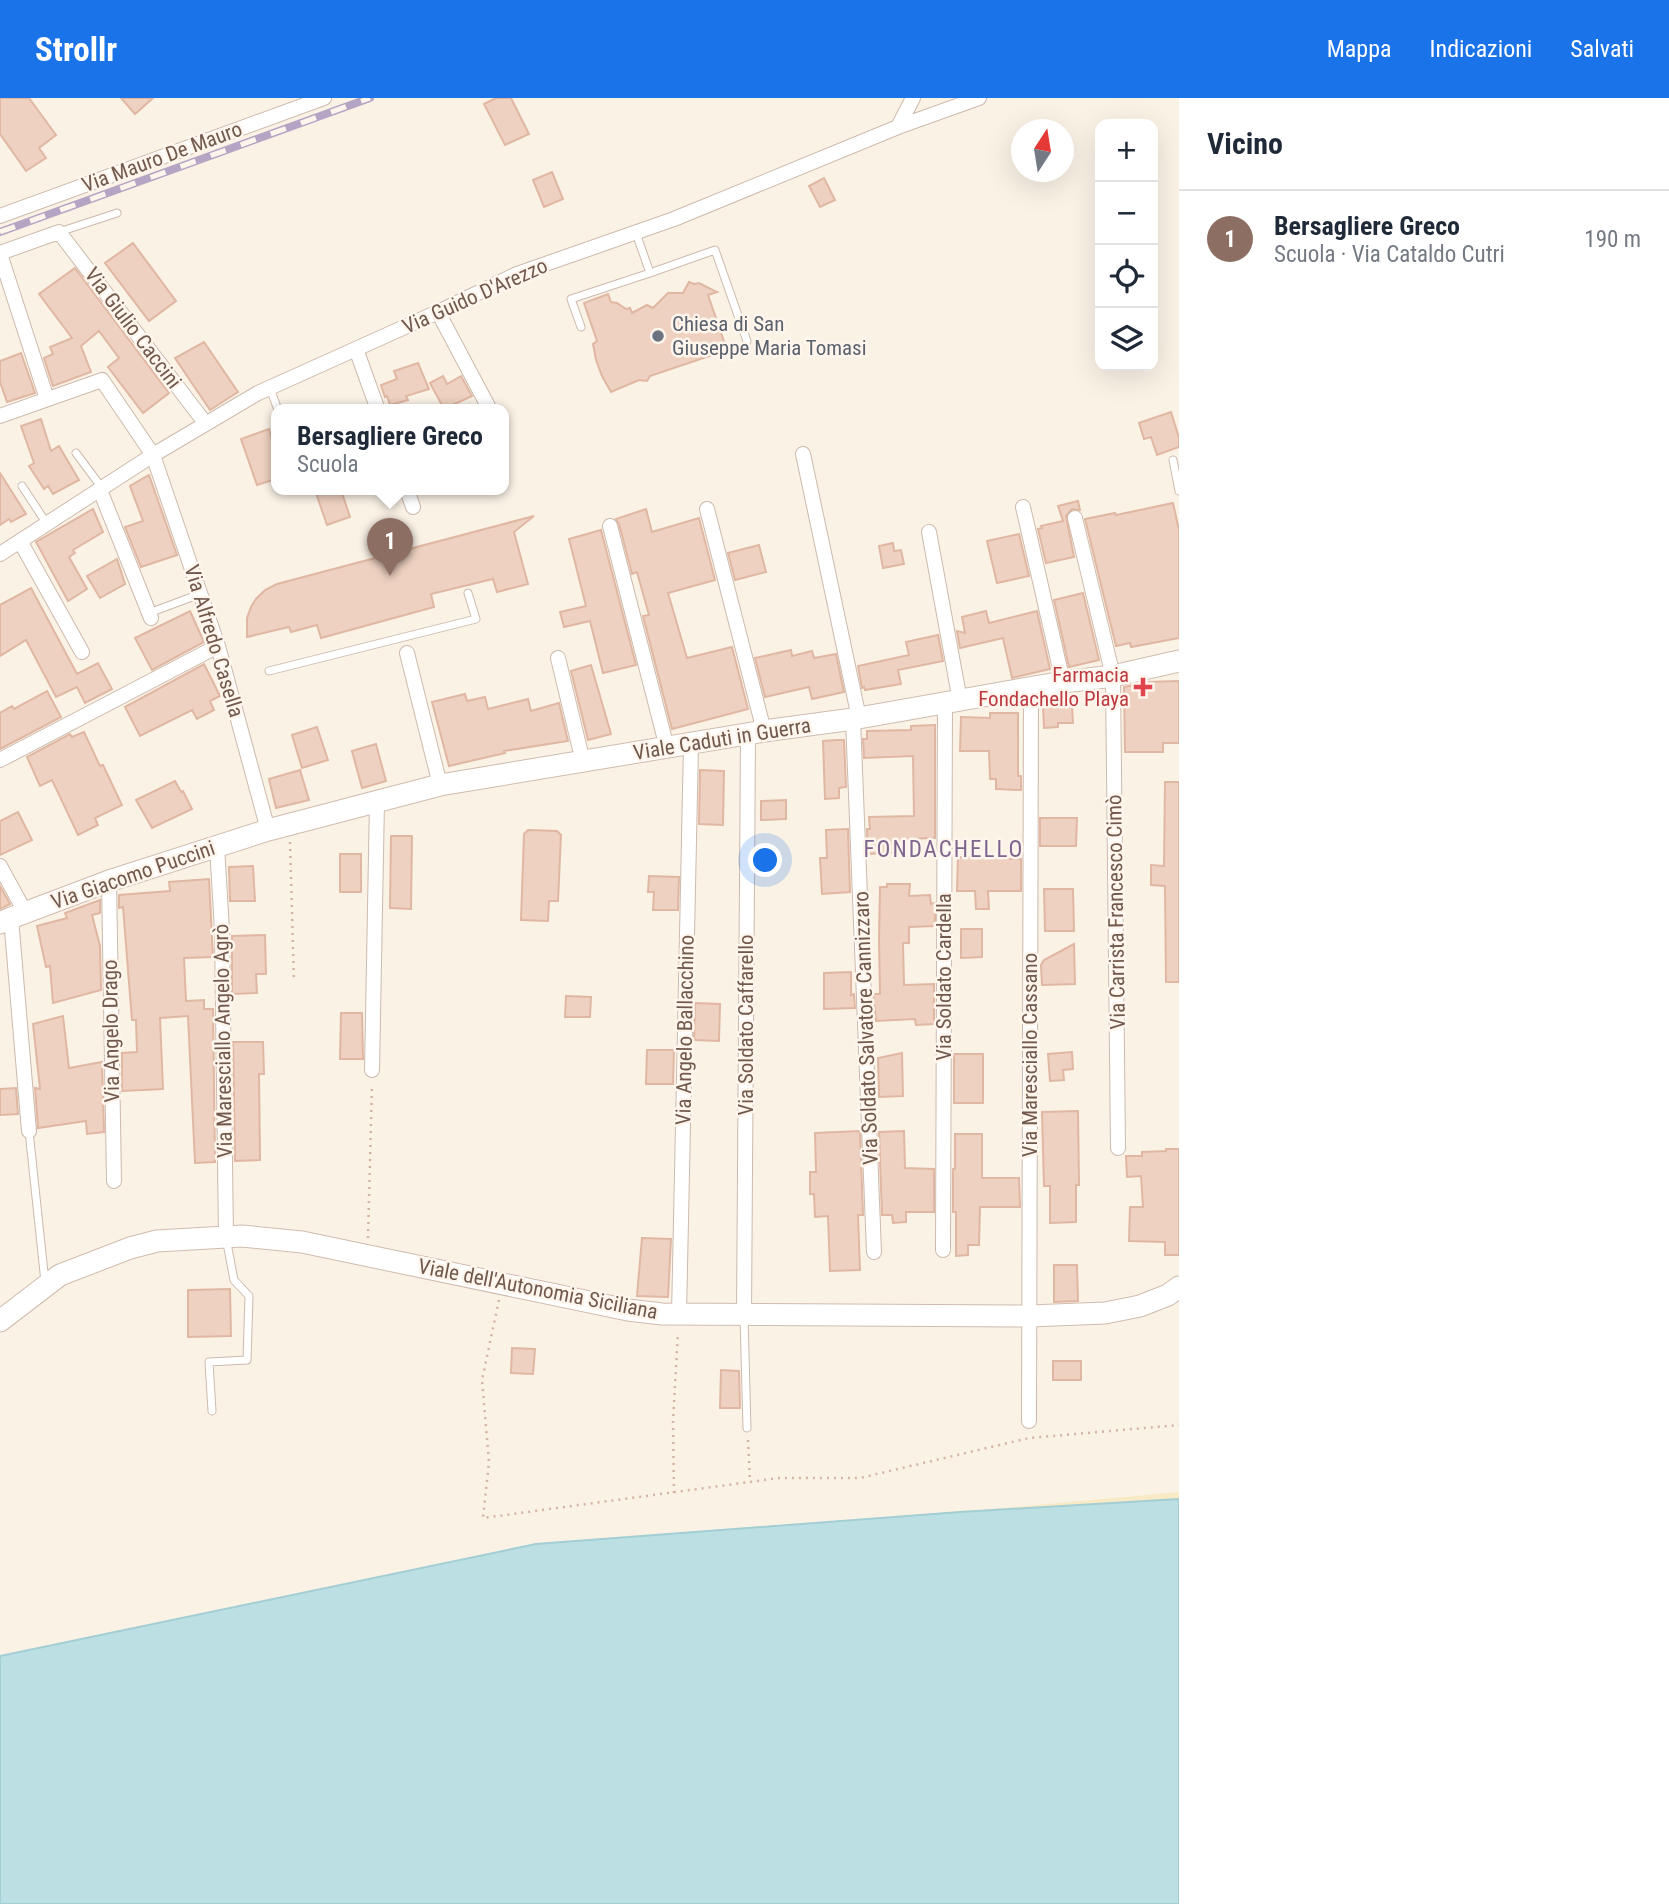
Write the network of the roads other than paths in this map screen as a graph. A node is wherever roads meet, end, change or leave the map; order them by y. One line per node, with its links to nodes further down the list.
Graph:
1 (324, 98): 6 (street, Via Mauro De Mauro)
2 (914, 98): 4 (street)
3 (979, 98): 4 (street, Via Guido D'Arezzo)
4 (898, 127): 8 (street, Via Guido D'Arezzo)
5 (117, 213): 7 (lane)
6 (0, 216)
7 (59, 232): 9 (street); 21 (street, Via Giulio Caccini)
8 (636, 232): 10 (lane); 11 (street, Via Guido D'Arezzo)
9 (0, 253): 16 (street)
10 (650, 272): 12 (lane); 13 (lane)
11 (438, 312): 14 (street, Via Guido D'Arezzo); 19 (street)
12 (580, 327)
13 (747, 341)
14 (356, 349): 15 (street, Via Guido D'Arezzo); 18 (street)
15 (270, 387): 17 (lane); 21 (street, Via Guido D'Arezzo)
16 (47, 399): 20 (street); 24 (street, Via Alfredo Casella)
17 (276, 404)
18 (376, 404)
19 (487, 404)
20 (0, 416)
21 (206, 424): 24 (street, Via Guido D'Arezzo)
22 (76, 453): 27 (lane)
23 (803, 454): 53 (street, Via Soldato Salvatore Cannizzaro)
24 (153, 455): 27 (street, Via Guido D'Arezzo); 40 (street, Via Alfredo Casella)
25 (1173, 460): 28 (lane)
26 (22, 486): 34 (lane)
27 (101, 489): 34 (street, Via Guido D'Arezzo); 41 (street)
28 (1179, 491)
29 (409, 495): 31 (street)
30 (1023, 507): 50 (street)
31 (413, 508)
32 (707, 509): 54 (street, Via Soldato Caffarello)
33 (1075, 518): 49 (street, Via Carrista Francesco Cimò)
34 (47, 524): 37 (street, Via Guido D'Arezzo)
35 (610, 526): 56 (street)
36 (929, 532): 52 (street, Via Soldato Cardella)
37 (20, 541): 38 (street, Via Guido D'Arezzo); 44 (street)
38 (0, 554)
39 (468, 593): 42 (lane)
40 (200, 594): 41 (lane); 43 (street, Via Alfredo Casella)
41 (150, 615)
42 (404, 637): 45 (lane); 48 (lane)
43 (218, 646): 57 (street); 61 (street, Via Alfredo Casella)
44 (82, 652)
45 (407, 653): 59 (street)
46 (558, 658): 58 (street)
47 (1179, 661): 49 (street, Viale Caduti in Guerra)
48 (269, 671)
49 (1114, 676): 50 (street, Viale Caduti in Guerra); 68 (street, Via Carrista Francesco Cimò)
50 (1063, 682): 51 (street, Viale Caduti in Guerra)
51 (1031, 688): 52 (street, Viale Caduti in Guerra); 77 (street, Via Maresciallo Cassano)
52 (953, 702): 53 (street, Viale Caduti in Guerra); 71 (street, Via Soldato Cardella)
53 (856, 719): 54 (street, Viale Caduti in Guerra); 72 (street, Via Soldato Salvatore Cannizzaro)
54 (756, 733): 55 (street, Viale Caduti in Guerra); 76 (street, Via Soldato Caffarello)
55 (691, 744): 56 (street, Viale Caduti in Guerra); 75 (street, Via Angelo Ballacchino)
56 (667, 748): 58 (street, Viale Caduti in Guerra)
57 (0, 760)
58 (583, 762): 59 (street, Viale Caduti in Guerra)
59 (440, 785): 60 (street, Viale Caduti in Guerra)
60 (377, 801): 61 (street, Viale Caduti in Guerra); 66 (street)
61 (268, 830): 62 (street, Via Giacomo Puccini)
62 (217, 846): 64 (street, Via Giacomo Puccini); 70 (street, Via Maresciallo Angelo Agrò)
63 (0, 866): 65 (street)
64 (109, 881): 65 (street, Via Giacomo Puccini); 69 (street, Via Angelo Drago)
65 (12, 918): 67 (street)
66 (372, 1070)
67 (29, 1131): 73 (lane)
68 (1118, 1148)
69 (114, 1181)
70 (226, 1237): 73 (street, Viale dell'Autonomia Siciliana); 75 (street, Viale dell'Autonomia Siciliana); 79 (lane)
71 (943, 1250)
72 (874, 1252)
73 (46, 1286): 78 (street, Viale dell'Autonomia Siciliana)
74 (1179, 1287): 77 (street, Viale dell'Autonomia Siciliana)
75 (679, 1315): 76 (street, Viale dell'Autonomia Siciliana)
76 (744, 1315): 77 (street, Viale dell'Autonomia Siciliana); 81 (lane)
77 (1030, 1316): 80 (street, Via Maresciallo Cassano)
78 (0, 1321)
79 (212, 1411)
80 (1029, 1422)
81 (747, 1428)

